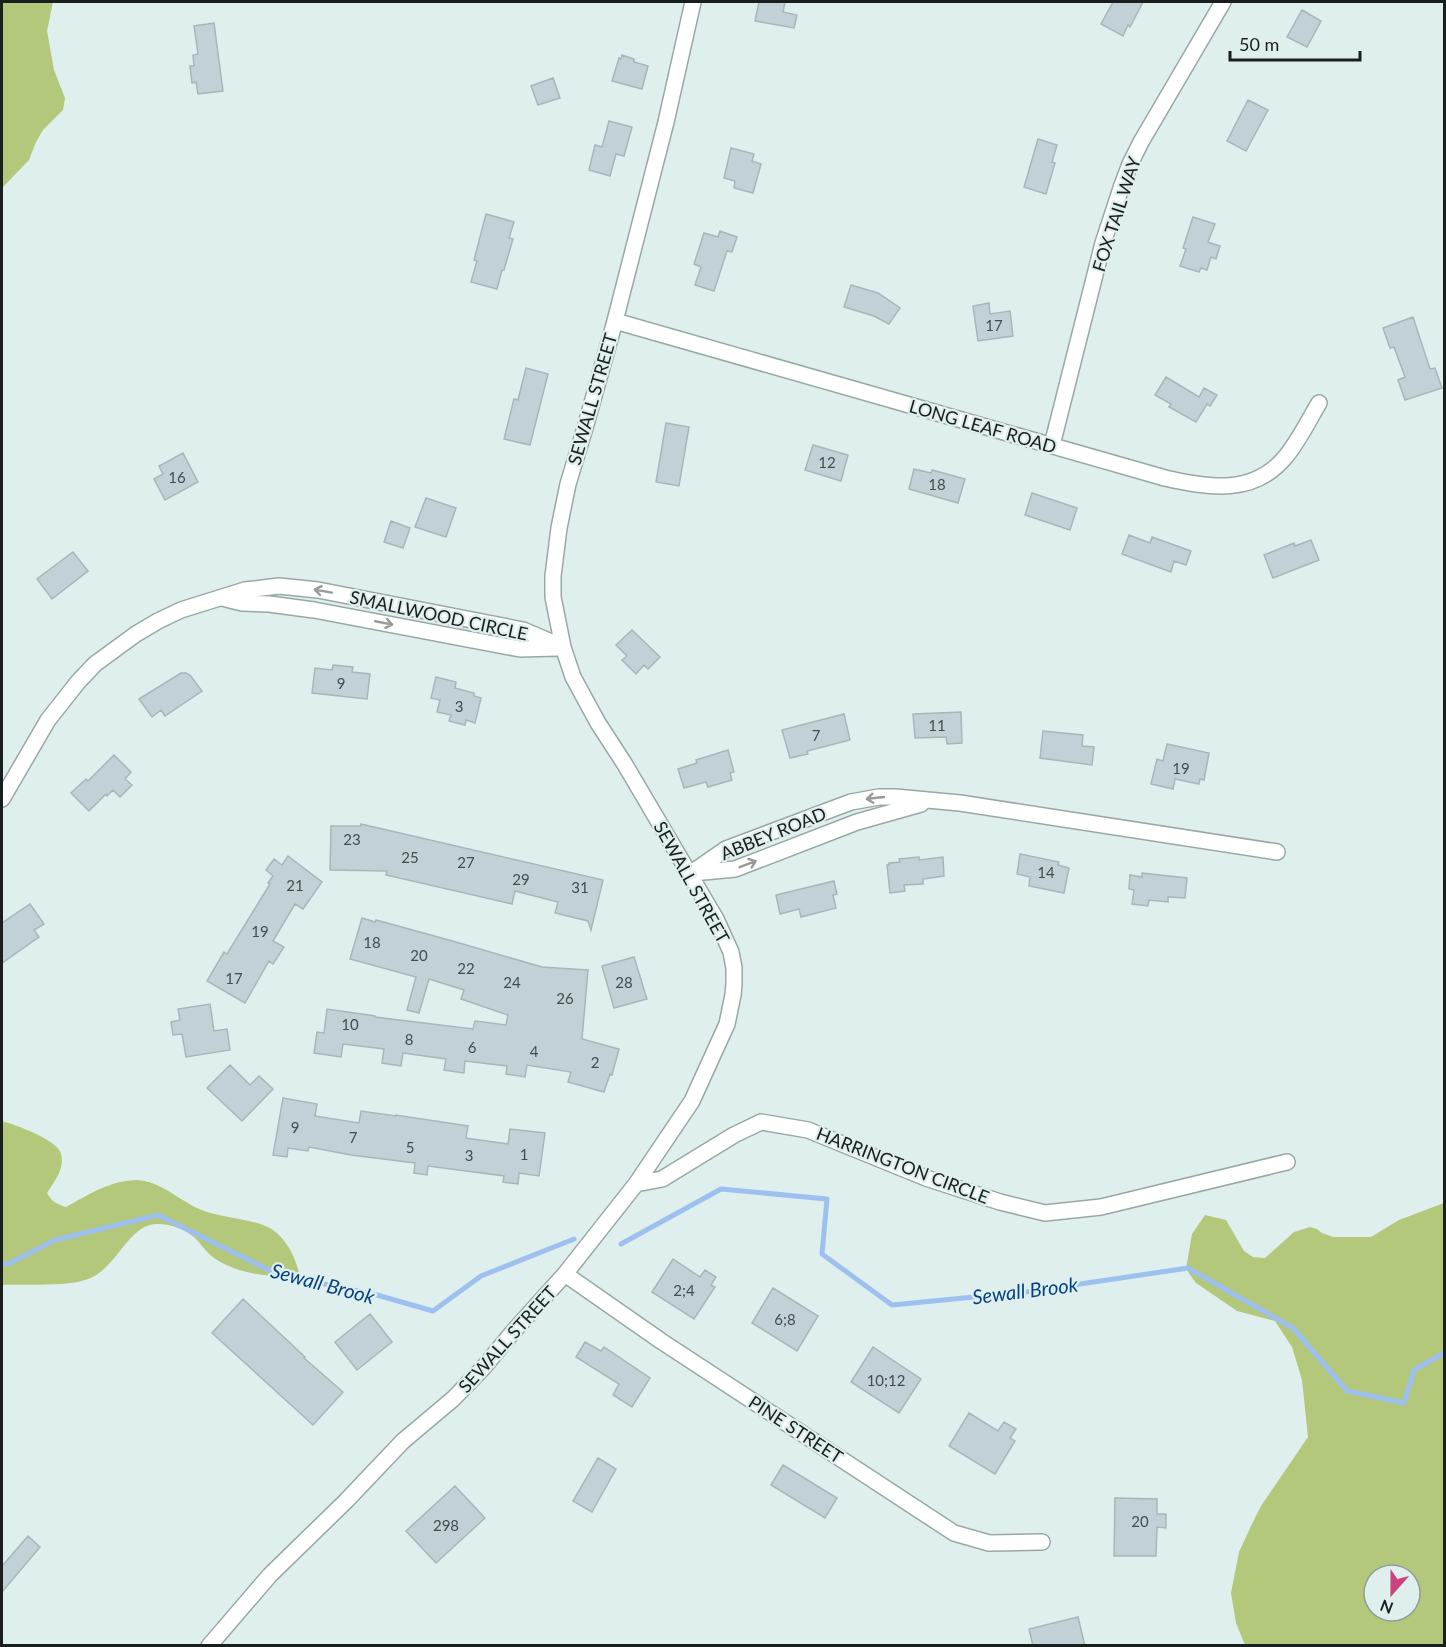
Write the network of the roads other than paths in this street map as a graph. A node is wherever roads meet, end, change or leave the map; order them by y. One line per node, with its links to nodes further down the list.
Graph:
1 (693, 2): 3 (street, SEWALL STREET)
2 (1224, 2): 5 (street, FOX TAIL WAY)
3 (615, 321): 5 (street, LONG LEAF ROAD); 6 (street, SEWALL STREET)
4 (1319, 403): 5 (street, LONG LEAF ROAD)
5 (1052, 445)
6 (563, 647): 7 (street, SMALLWOOD CIRCLE); 10 (street, SEWALL STREET)
7 (2, 799)
8 (933, 802): 9 (street, ABBEY ROAD); 10 (street, ABBEY ROAD, one-way to 8); 10 (street, ABBEY ROAD, one-way to 10)
9 (1277, 852)
10 (690, 874): 12 (street, SEWALL STREET)
11 (1287, 1162): 12 (street, HARRINGTON CIRCLE)
12 (636, 1184): 13 (street, SEWALL STREET)
13 (566, 1274): 14 (street, PINE STREET); 15 (street, SEWALL STREET)
14 (1042, 1542)
15 (209, 1646)

